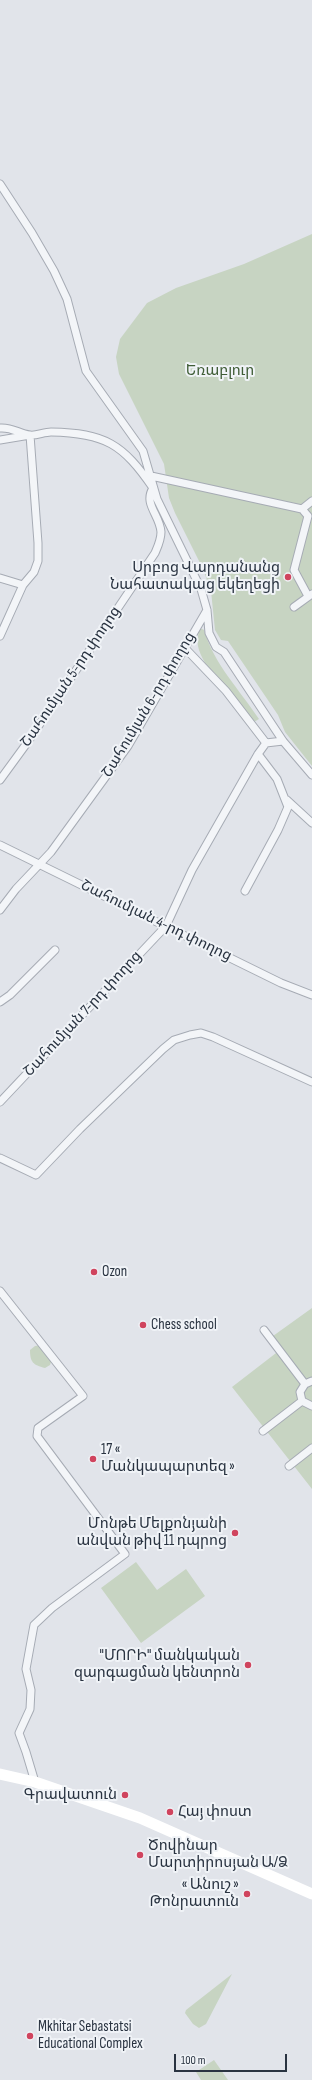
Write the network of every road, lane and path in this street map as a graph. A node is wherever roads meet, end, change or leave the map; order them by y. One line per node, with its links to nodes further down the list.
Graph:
1 (0, 184): 5 (street)
2 (0, 428): 3 (street)
3 (30, 435): 4 (street); 6 (street); 11 (street)
4 (0, 440)
5 (150, 476): 6 (street); 8 (street)
6 (153, 488): 14 (street); 21 (street, Շահումյան 5-րդ փողոց)
7 (312, 501): 8 (street)
8 (302, 509): 9 (street)
9 (310, 514): 12 (street)
10 (0, 578): 11 (street)
11 (23, 585): 15 (street)
12 (310, 595): 13 (street)
13 (294, 607)
14 (207, 610): 16 (street, Շահումյան 6-րդ փողոց); 17 (street)
15 (0, 636)
16 (184, 648): 18 (street); 25 (street, Շահումյան 6-րդ փողոց)
17 (283, 741): 18 (street); 20 (street)
18 (266, 743): 19 (street, Շահումյան 7-րդ փողոց)
19 (258, 754): 22 (street); 28 (street, Շահումյան 7-րդ փողոց)
20 (312, 775)
21 (0, 780)
22 (286, 800): 23 (street); 26 (street)
23 (312, 823)
24 (0, 845): 25 (street, Շահումյան 4-րդ փողոց)
25 (40, 864): 27 (street, Շահումյան 6-րդ փողոց); 28 (street, Շահումյան 4-րդ փողոց)
26 (245, 891)
27 (0, 910)
28 (166, 926): 30 (street, Շահումյան 4-րդ փողոց); 33 (street, Շահումյան 7-րդ փողոց)
29 (55, 950): 31 (street)
30 (312, 995)
31 (0, 1002)
32 (312, 1082): 34 (street)
33 (0, 1102)
34 (0, 1158)
35 (0, 1291): 45 (street)
36 (264, 1330): 37 (street)
37 (308, 1383): 38 (street)
38 (302, 1401): 39 (street); 40 (street)
39 (312, 1406)
40 (263, 1431)
41 (312, 1448): 42 (street)
42 (289, 1466)
43 (0, 1771): 45 (main road)
44 (0, 1774): 45 (main road)
45 (34, 1780): 46 (main road); 47 (main road)
46 (312, 1888)
47 (312, 1894)

